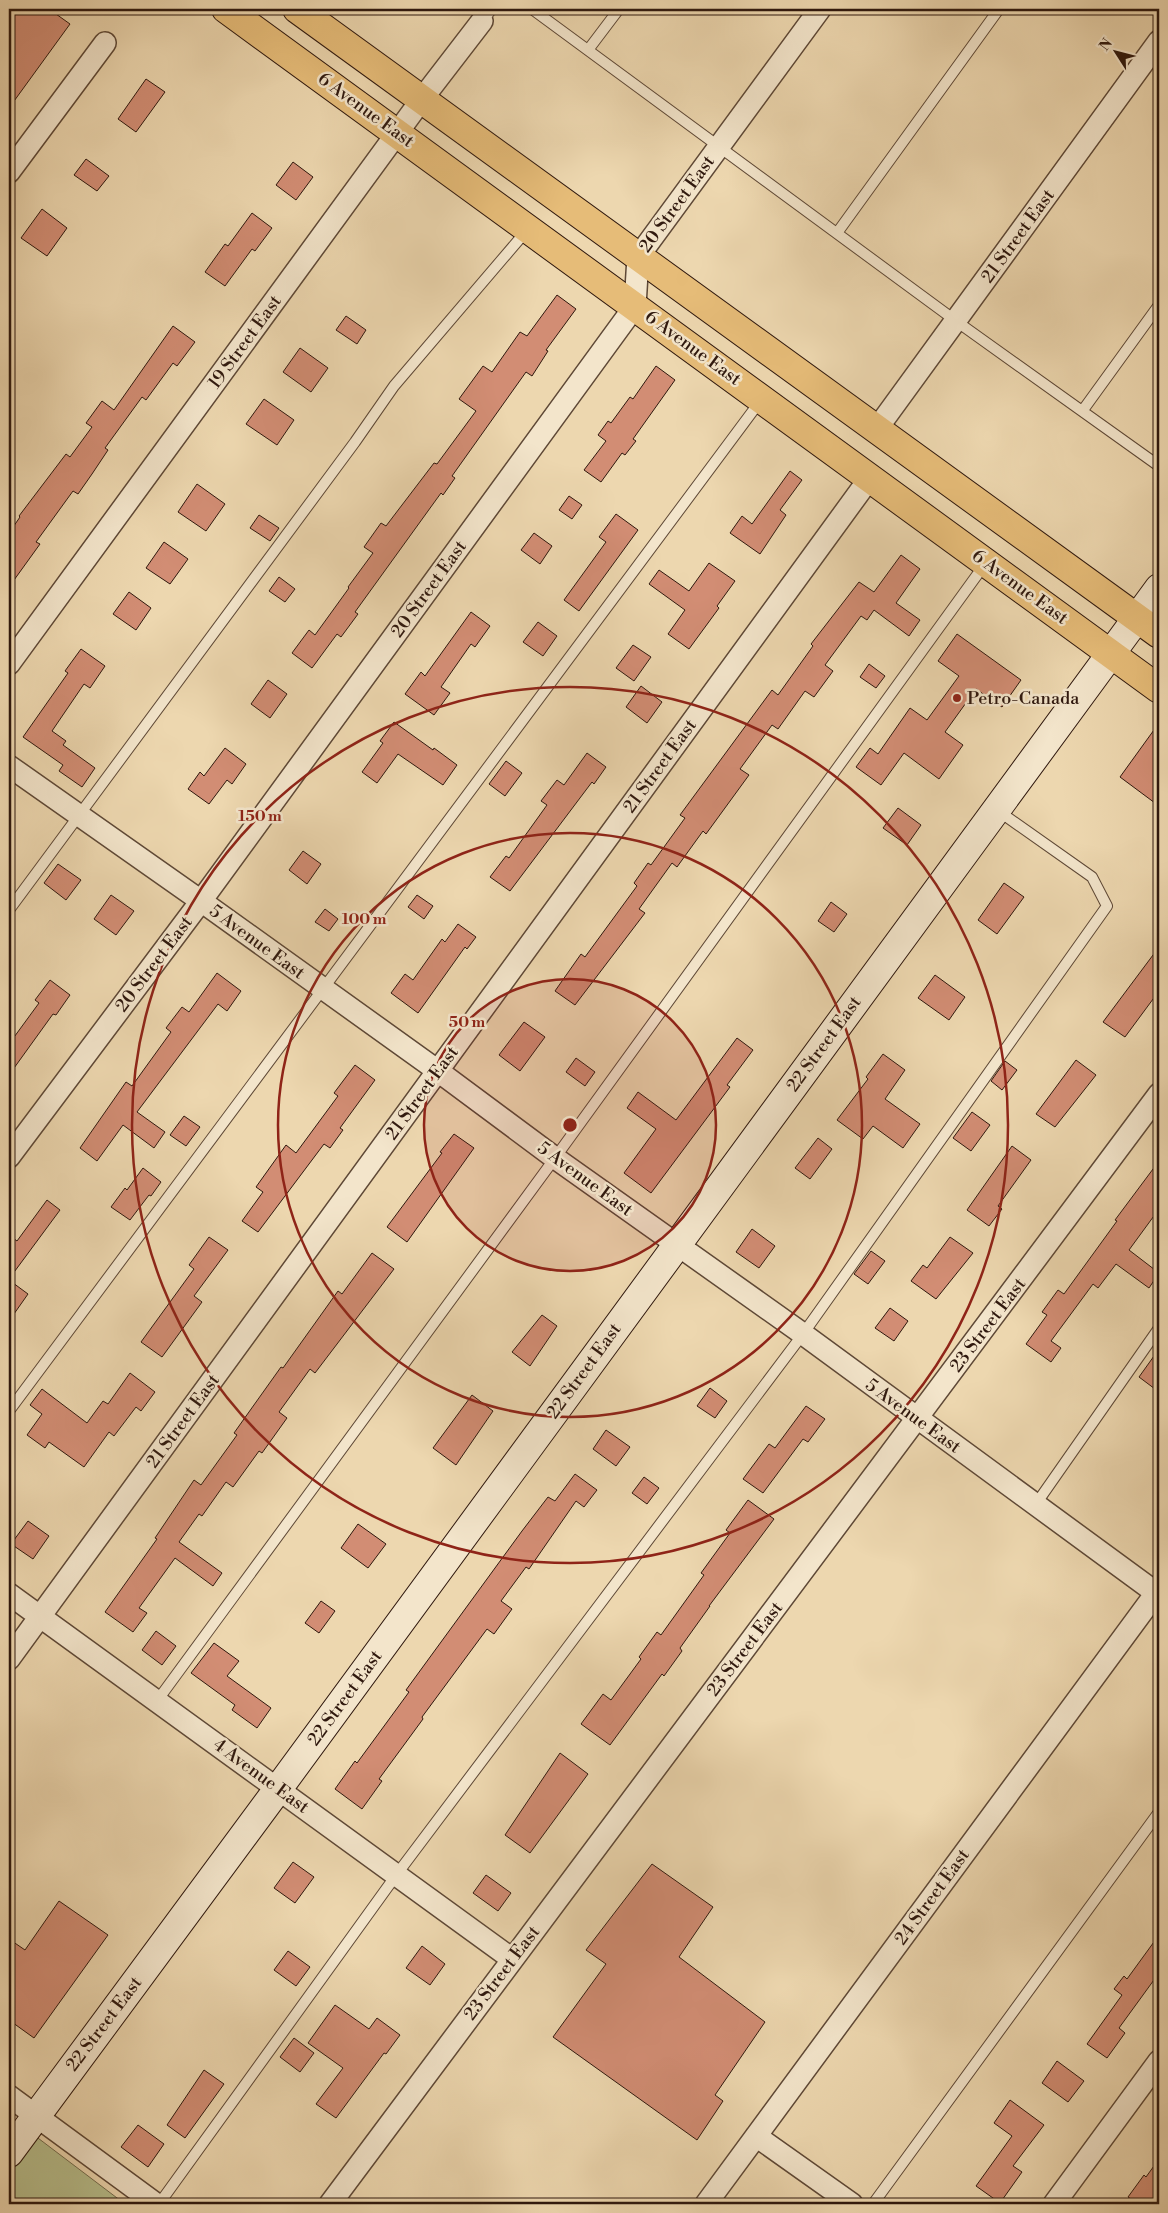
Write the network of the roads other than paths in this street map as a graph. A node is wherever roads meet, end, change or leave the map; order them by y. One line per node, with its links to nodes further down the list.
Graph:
1 (226, 9): 12 (main road, 6 Avenue East)
2 (297, 9): 11 (main road)
3 (532, 9): 10 (lane)
4 (619, 9): 10 (lane)
5 (820, 9): 13 (street, 20 Street East)
6 (999, 9): 16 (lane)
7 (487, 15): 11 (street, 19 Street East)
8 (1159, 41): 20 (street, 21 Street East)
9 (105, 43): 14 (street)
10 (588, 50): 13 (lane)
11 (422, 99): 12 (street, 19 Street East); 17 (main road)
12 (398, 133): 15 (main road, 6 Avenue East); 31 (street, 19 Street East)
13 (718, 147): 16 (lane); 17 (street, 20 Street East)
14 (9, 172)
15 (528, 229): 19 (main road, 6 Avenue East); 35 (lane)
16 (837, 233): 20 (lane)
17 (638, 257): 19 (street, 20 Street East); 23 (main road)
18 (1159, 305): 22 (lane)
19 (635, 306): 21 (main road, 6 Avenue East); 36 (street, 20 Street East)
20 (956, 320): 22 (lane); 23 (street, 21 Street East)
21 (762, 399): 25 (main road, 6 Avenue East); 38 (lane)
22 (1083, 410): 24 (lane)
23 (876, 430): 28 (main road)
24 (1159, 466)
25 (869, 479): 26 (main road, 6 Avenue East); 39 (street, 21 Street East)
26 (986, 562): 30 (main road, 6 Avenue East); 42 (lane)
27 (1159, 588): 28 (street, 22 Street East)
28 (1137, 618): 29 (main road); 30 (street, 22 Street East)
29 (1159, 634)
30 (1111, 654): 32 (main road, 6 Avenue East); 34 (street, 22 Street East)
31 (9, 664)
32 (1159, 689)
33 (9, 766): 35 (street, 5 Avenue East)
34 (997, 810): 43 (street, 22 Street East); 45 (lane)
35 (78, 814): 36 (street, 5 Avenue East); 37 (lane)
36 (201, 901): 38 (street, 5 Avenue East); 41 (street, 20 Street East)
37 (9, 910)
38 (322, 989): 39 (street, 5 Avenue East); 46 (lane)
39 (438, 1071): 42 (street, 5 Avenue East); 51 (street, 21 Street East)
40 (1159, 1094): 47 (street, 23 Street East)
41 (9, 1157)
42 (555, 1158): 43 (street, 5 Avenue East); 53 (lane)
43 (676, 1245): 45 (street, 5 Avenue East); 54 (street, 22 Street East)
44 (1159, 1328): 48 (lane)
45 (802, 1334): 47 (street, 5 Avenue East); 56 (lane)
46 (9, 1412)
47 (918, 1420): 48 (street, 5 Avenue East); 57 (street, 23 Street East)
48 (1036, 1504): 49 (street, 5 Avenue East)
49 (1158, 1592): 61 (street, 24 Street East)
50 (9, 1594): 51 (street, 4 Avenue East)
51 (40, 1616): 52 (street, 21 Street East); 53 (street, 4 Avenue East)
52 (9, 1659)
53 (157, 1700): 54 (street, 4 Avenue East)
54 (278, 1789): 56 (street, 4 Avenue East); 60 (street, 22 Street East)
55 (1159, 1812): 67 (lane)
56 (397, 1874): 57 (street, 4 Avenue East); 63 (lane)
57 (512, 1959): 64 (street, 23 Street East)
58 (1159, 2062): 68 (street)
59 (9, 2096): 60 (street)
60 (36, 2116): 62 (street, 22 Street East); 63 (street)
61 (756, 2136): 65 (street, 24 Street East); 66 (street)
62 (9, 2153)
63 (158, 2204)
64 (330, 2204)
65 (706, 2204)
66 (852, 2204)
67 (873, 2204)
68 (1054, 2204)

